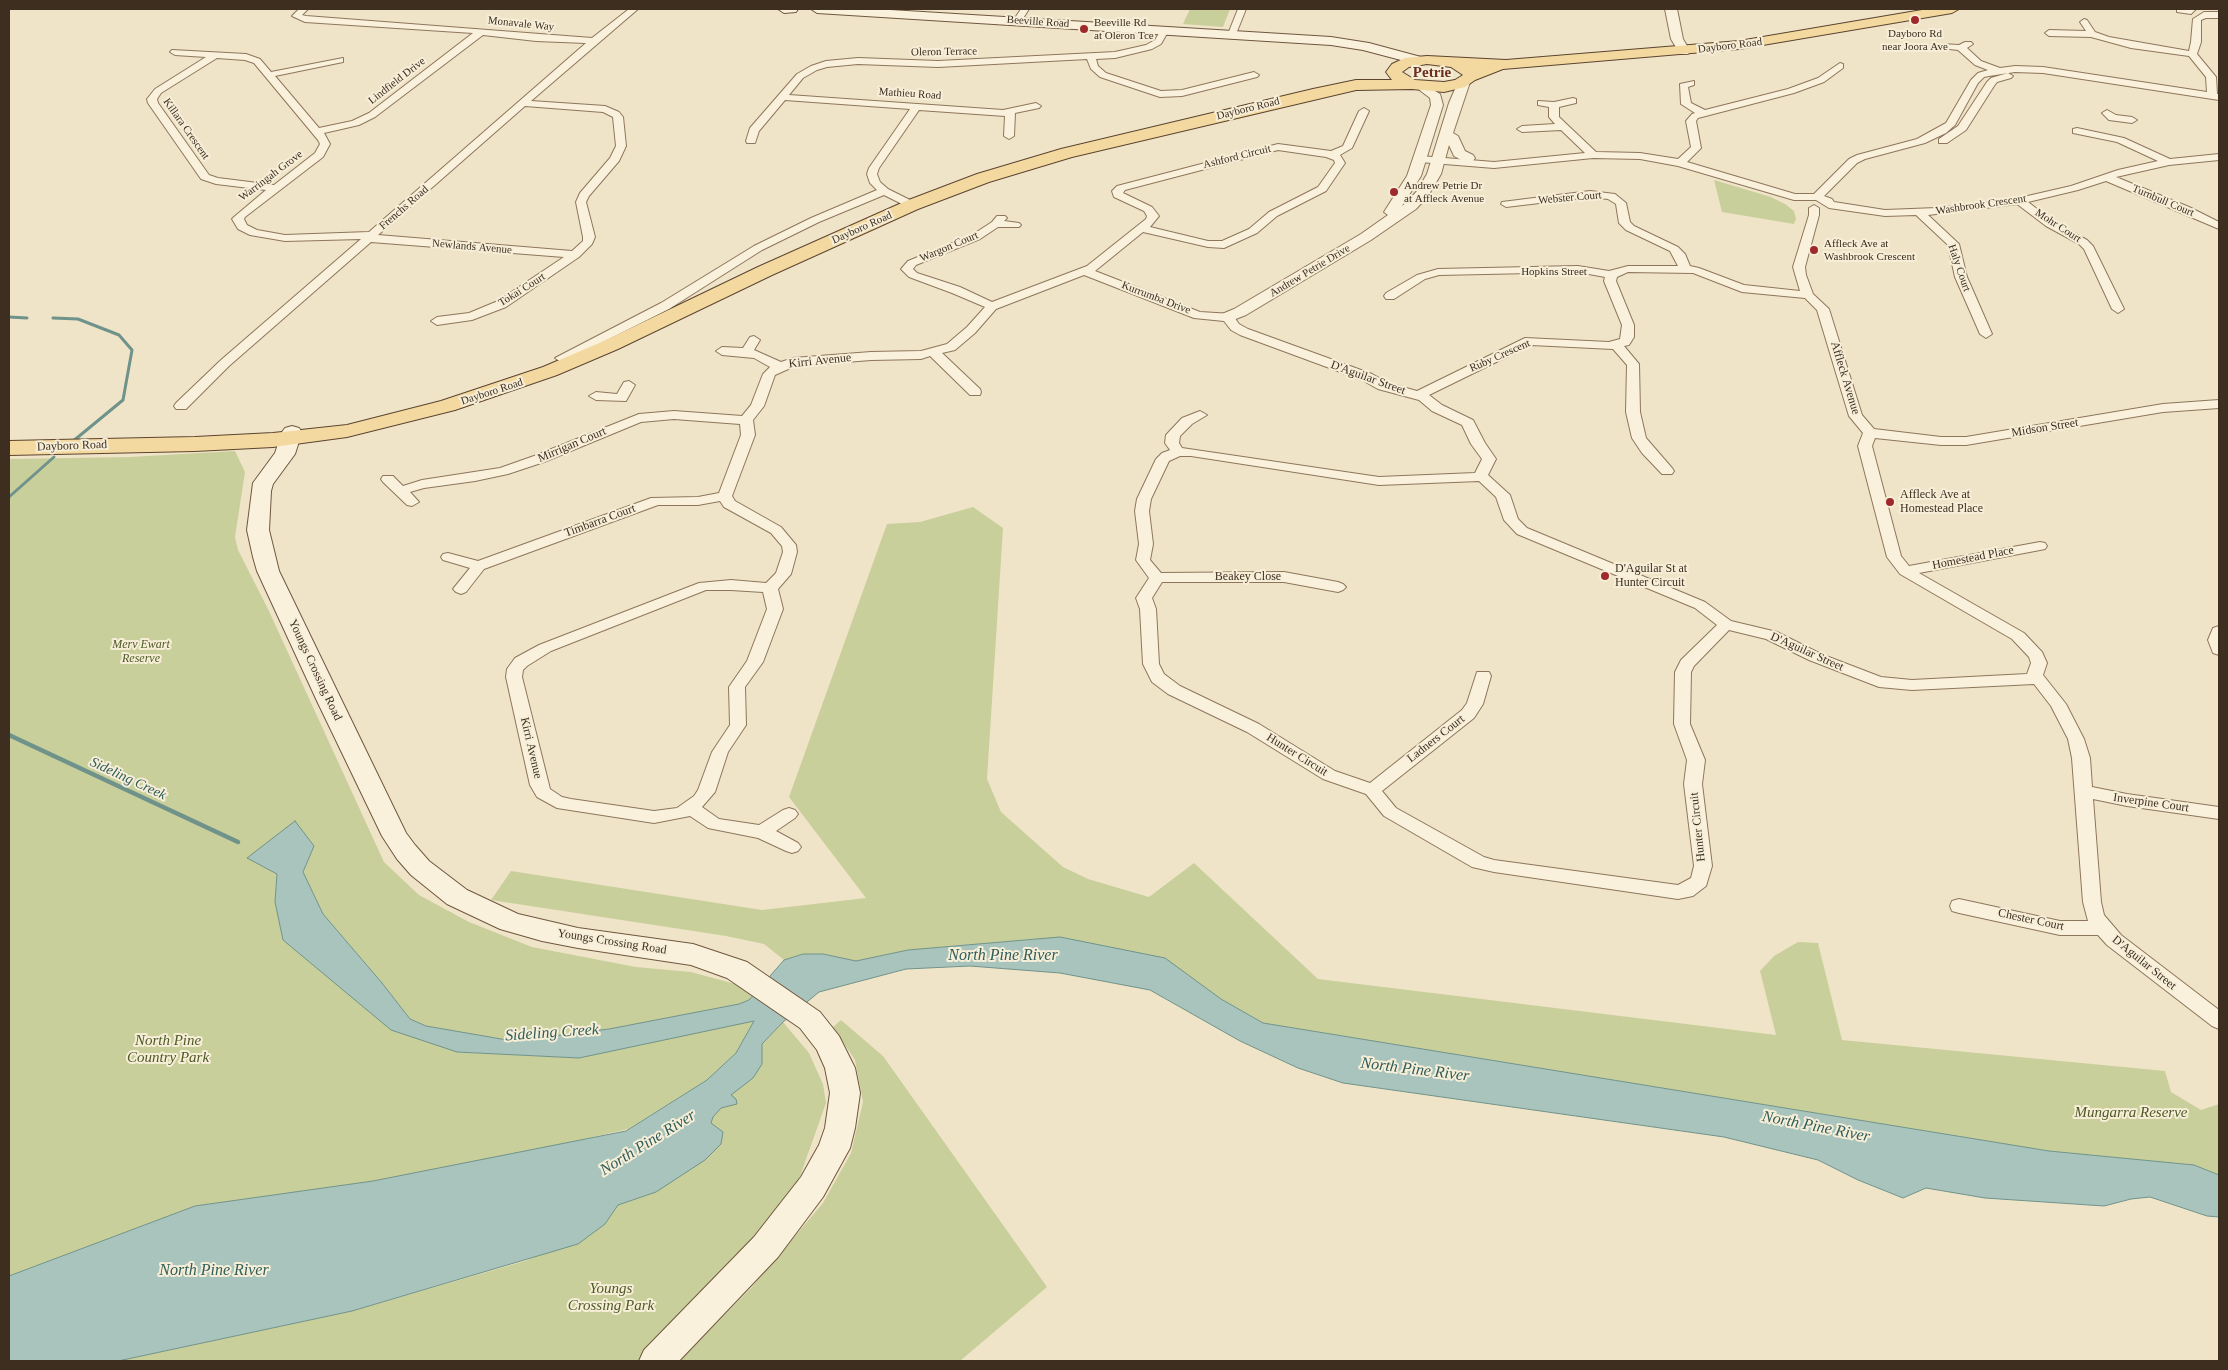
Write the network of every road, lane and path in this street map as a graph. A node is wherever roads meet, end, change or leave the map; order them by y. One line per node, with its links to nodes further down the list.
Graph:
1 (304, 9): 16 (street)
2 (784, 9): 3 (main road)
3 (792, 9)
4 (817, 9): 10 (main road, Beeville Road)
5 (1025, 9): 18 (street)
6 (1242, 9): 23 (street)
7 (1671, 9): 26 (street)
8 (1952, 9): 13 (main road, Dayboro Road)
9 (631, 10): 25 (street, Frenchs Road)
10 (868, 10): 18 (main road, Beeville Road)
11 (2180, 10): 12 (street)
12 (2191, 10): 14 (street)
13 (1926, 11): 26 (main road, Dayboro Road)
14 (2204, 15): 15 (street); 30 (street)
15 (2219, 15)
16 (296, 16): 17 (street, Monavale Way); 21 (street, Monavale Way)
17 (284, 18)
18 (1017, 21): 20 (main road, Beeville Road)
19 (2085, 21): 24 (street)
20 (1165, 30): 23 (main road, Beeville Road); 32 (street, Oleron Terrace)
21 (482, 31): 25 (street, Monavale Way); 67 (street, Lindfield Drive)
22 (2044, 33): 24 (street)
23 (1232, 34): 28 (main road, Beeville Road)
24 (2092, 34): 30 (street)
25 (594, 41): 54 (street, Frenchs Road)
26 (1680, 45): 39 (main road, Dayboro Road)
27 (1944, 46): 41 (street)
28 (1377, 51): 35 (main road, Beeville Road); 40 (main road, Beeville Road)
29 (175, 52): 31 (street)
30 (2192, 54): 52 (street)
31 (215, 55): 42 (street); 83 (street, Killara Crescent)
32 (1091, 57): 38 (street, Oleron Terrace); 43 (street)
33 (815, 58): 38 (street)
34 (340, 60): 42 (street)
35 (1416, 60): 37 (main road, Dayboro Road); 40 (main road, Dayboro Road)
36 (1823, 62): 47 (street)
37 (1455, 63): 39 (main road, Dayboro Road); 45 (main road)
38 (826, 64): 51 (street, Oleron Terrace)
39 (1506, 65): 45 (main road, Dayboro Road)
40 (1395, 70): 48 (main road); 50 (main road, Dayboro Road)
41 (1998, 71): 49 (street); 81 (street)
42 (268, 74): 67 (street)
43 (1254, 75)
44 (1795, 77): 47 (street)
45 (1467, 79): 48 (main road, Dayboro Road); 68 (street, Andrew Petrie Drive)
46 (1705, 82): 61 (street)
47 (1814, 83): 61 (street)
48 (1415, 84): 50 (main road, Dayboro Road); 73 (street)
49 (2127, 84): 52 (street); 81 (street)
50 (1356, 85): 89 (main road, Dayboro Road)
51 (782, 97): 58 (street, Mathieu Road); 71 (street, Oleron Terrace)
52 (2216, 97)
53 (1573, 101): 56 (street)
54 (524, 103): 95 (street, Frenchs Road); 96 (street)
55 (1541, 103): 56 (street)
56 (1554, 105): 64 (street)
57 (1036, 106): 60 (street, Mathieu Road)
58 (916, 107): 60 (street, Mathieu Road); 84 (street)
59 (1364, 111): 72 (street)
60 (1010, 112): 69 (street)
61 (1702, 113): 80 (street)
62 (2110, 116): 63 (street); 70 (street)
63 (2132, 120)
64 (1562, 127): 65 (street); 74 (street)
65 (1517, 130)
66 (2073, 131): 70 (street)
67 (317, 132): 83 (street, Warringah Grove)
68 (1446, 135): 76 (street, Andrew Petrie Drive); 77 (street)
69 (1009, 136)
70 (2107, 136): 78 (street)
71 (751, 141)
72 (1332, 155): 94 (street); 94 (street, Ashford Circuit)
73 (1421, 156): 76 (street); 91 (street)
74 (1593, 156): 79 (street); 80 (street)
75 (2219, 157): 78 (street, Washbrook Crescent)
76 (1438, 158): 77 (street); 79 (street); 91 (street, Andrew Petrie Drive)
77 (1468, 158): 79 (street)
78 (2169, 162): 82 (street, Washbrook Crescent)
79 (1516, 163)
80 (1680, 163): 85 (street)
81 (1848, 168): 87 (street)
82 (2106, 177): 86 (street, Washbrook Crescent); 93 (street, Turnbull Court)
83 (275, 188): 95 (street, Warringah Grove)
84 (884, 191): 89 (street); 112 (street, Dayboro Road)
85 (1800, 198): 87 (street)
86 (2019, 201): 90 (street, Washbrook Crescent); 103 (street, Mohr Court)
87 (1816, 203): 90 (street, Washbrook Crescent); 100 (street, Affleck Avenue)
88 (1506, 204): 97 (street, Webster Court)
89 (912, 205): 124 (main road, Dayboro Road)
90 (1920, 213): 106 (street, Haly Court)
91 (1390, 220): 104 (street, Andrew Petrie Drive)
92 (1015, 225): 102 (street, Wargon Court)
93 (2219, 226)
94 (1141, 228): 98 (street, Ashford Circuit)
95 (371, 236): 96 (street, Newlands Avenue); 120 (street, Frenchs Road)
96 (575, 255): 105 (street, Tokai Court)
97 (1685, 269): 99 (street, Hopkins Street); 100 (street, Hopkins Street)
98 (1085, 271): 102 (street, Kirri Avenue); 104 (street, Kurrumba Drive)
99 (1611, 275): 101 (street, Hopkins Street); 108 (street)
100 (1808, 295): 126 (street, Affleck Avenue)
101 (1390, 296)
102 (992, 306): 111 (street, Kirri Avenue)
103 (2118, 309)
104 (1228, 317): 116 (street, D'Aguilar Street)
105 (437, 321)
106 (1986, 334)
107 (754, 340): 110 (street)
108 (1616, 345): 116 (street, Ruby Crescent); 131 (street)
109 (722, 351): 110 (street)
110 (747, 352): 113 (street)
111 (934, 353): 113 (street, Kirri Avenue); 115 (street)
112 (561, 358)
113 (779, 366): 123 (street, Kirri Avenue)
114 (629, 385): 118 (street)
115 (975, 392)
116 (1418, 395): 132 (street, D'Aguilar Street)
117 (596, 396): 118 (street)
118 (621, 398): 122 (street)
119 (2219, 404): 126 (street, Midson Street)
120 (181, 406)
121 (1200, 415): 130 (street)
122 (639, 418): 123 (street, Mirrigan Court); 134 (street, Mirrigan Court)
123 (746, 420): 135 (street, Kirri Avenue)
124 (385, 421): 125 (main road, Dayboro Road); 129 (main road, Dayboro Road)
125 (331, 434): 129 (main road)
126 (1870, 434): 140 (street)
127 (135, 444): 128 (main road, Dayboro Road); 129 (main road, Dayboro Road); 129 (main road, Dayboro Road)
128 (9, 448)
129 (278, 449): 160 (main road, Youngs Crossing Road)
130 (1178, 452): 132 (street); 141 (street)
131 (1667, 471)
132 (1482, 477): 145 (street, D'Aguilar Street)
133 (388, 479): 134 (street)
134 (400, 491): 136 (street)
135 (725, 496): 139 (street, Timbarra Court); 143 (street)
136 (412, 502)
137 (2040, 546): 140 (street, Homestead Place)
138 (448, 557): 139 (street)
139 (479, 566): 144 (street)
140 (1905, 570): 149 (street)
141 (1157, 578): 142 (street, Beakey Close); 150 (street, Hunter Circuit)
142 (1338, 587)
143 (770, 588): 152 (street); 152 (street, Kirri Avenue)
144 (461, 589)
145 (1726, 625): 149 (street, D'Aguilar Street); 150 (street, Hunter Circuit)
146 (2219, 631): 147 (street)
147 (2219, 650)
148 (1483, 676): 150 (street, Ladners Court)
149 (2037, 680): 151 (street, D'Aguilar Street)
150 (1372, 790)
151 (2083, 791): 153 (street, Inverpine Court); 158 (street, D'Aguilar Street)
152 (691, 808): 155 (street)
153 (2219, 813)
154 (789, 814): 155 (street)
155 (762, 832): 156 (street)
156 (792, 847)
157 (1959, 906): 158 (street, Chester Court)
158 (2103, 928): 159 (street, D'Aguilar Street)
159 (2219, 1021)
160 (656, 1361)

